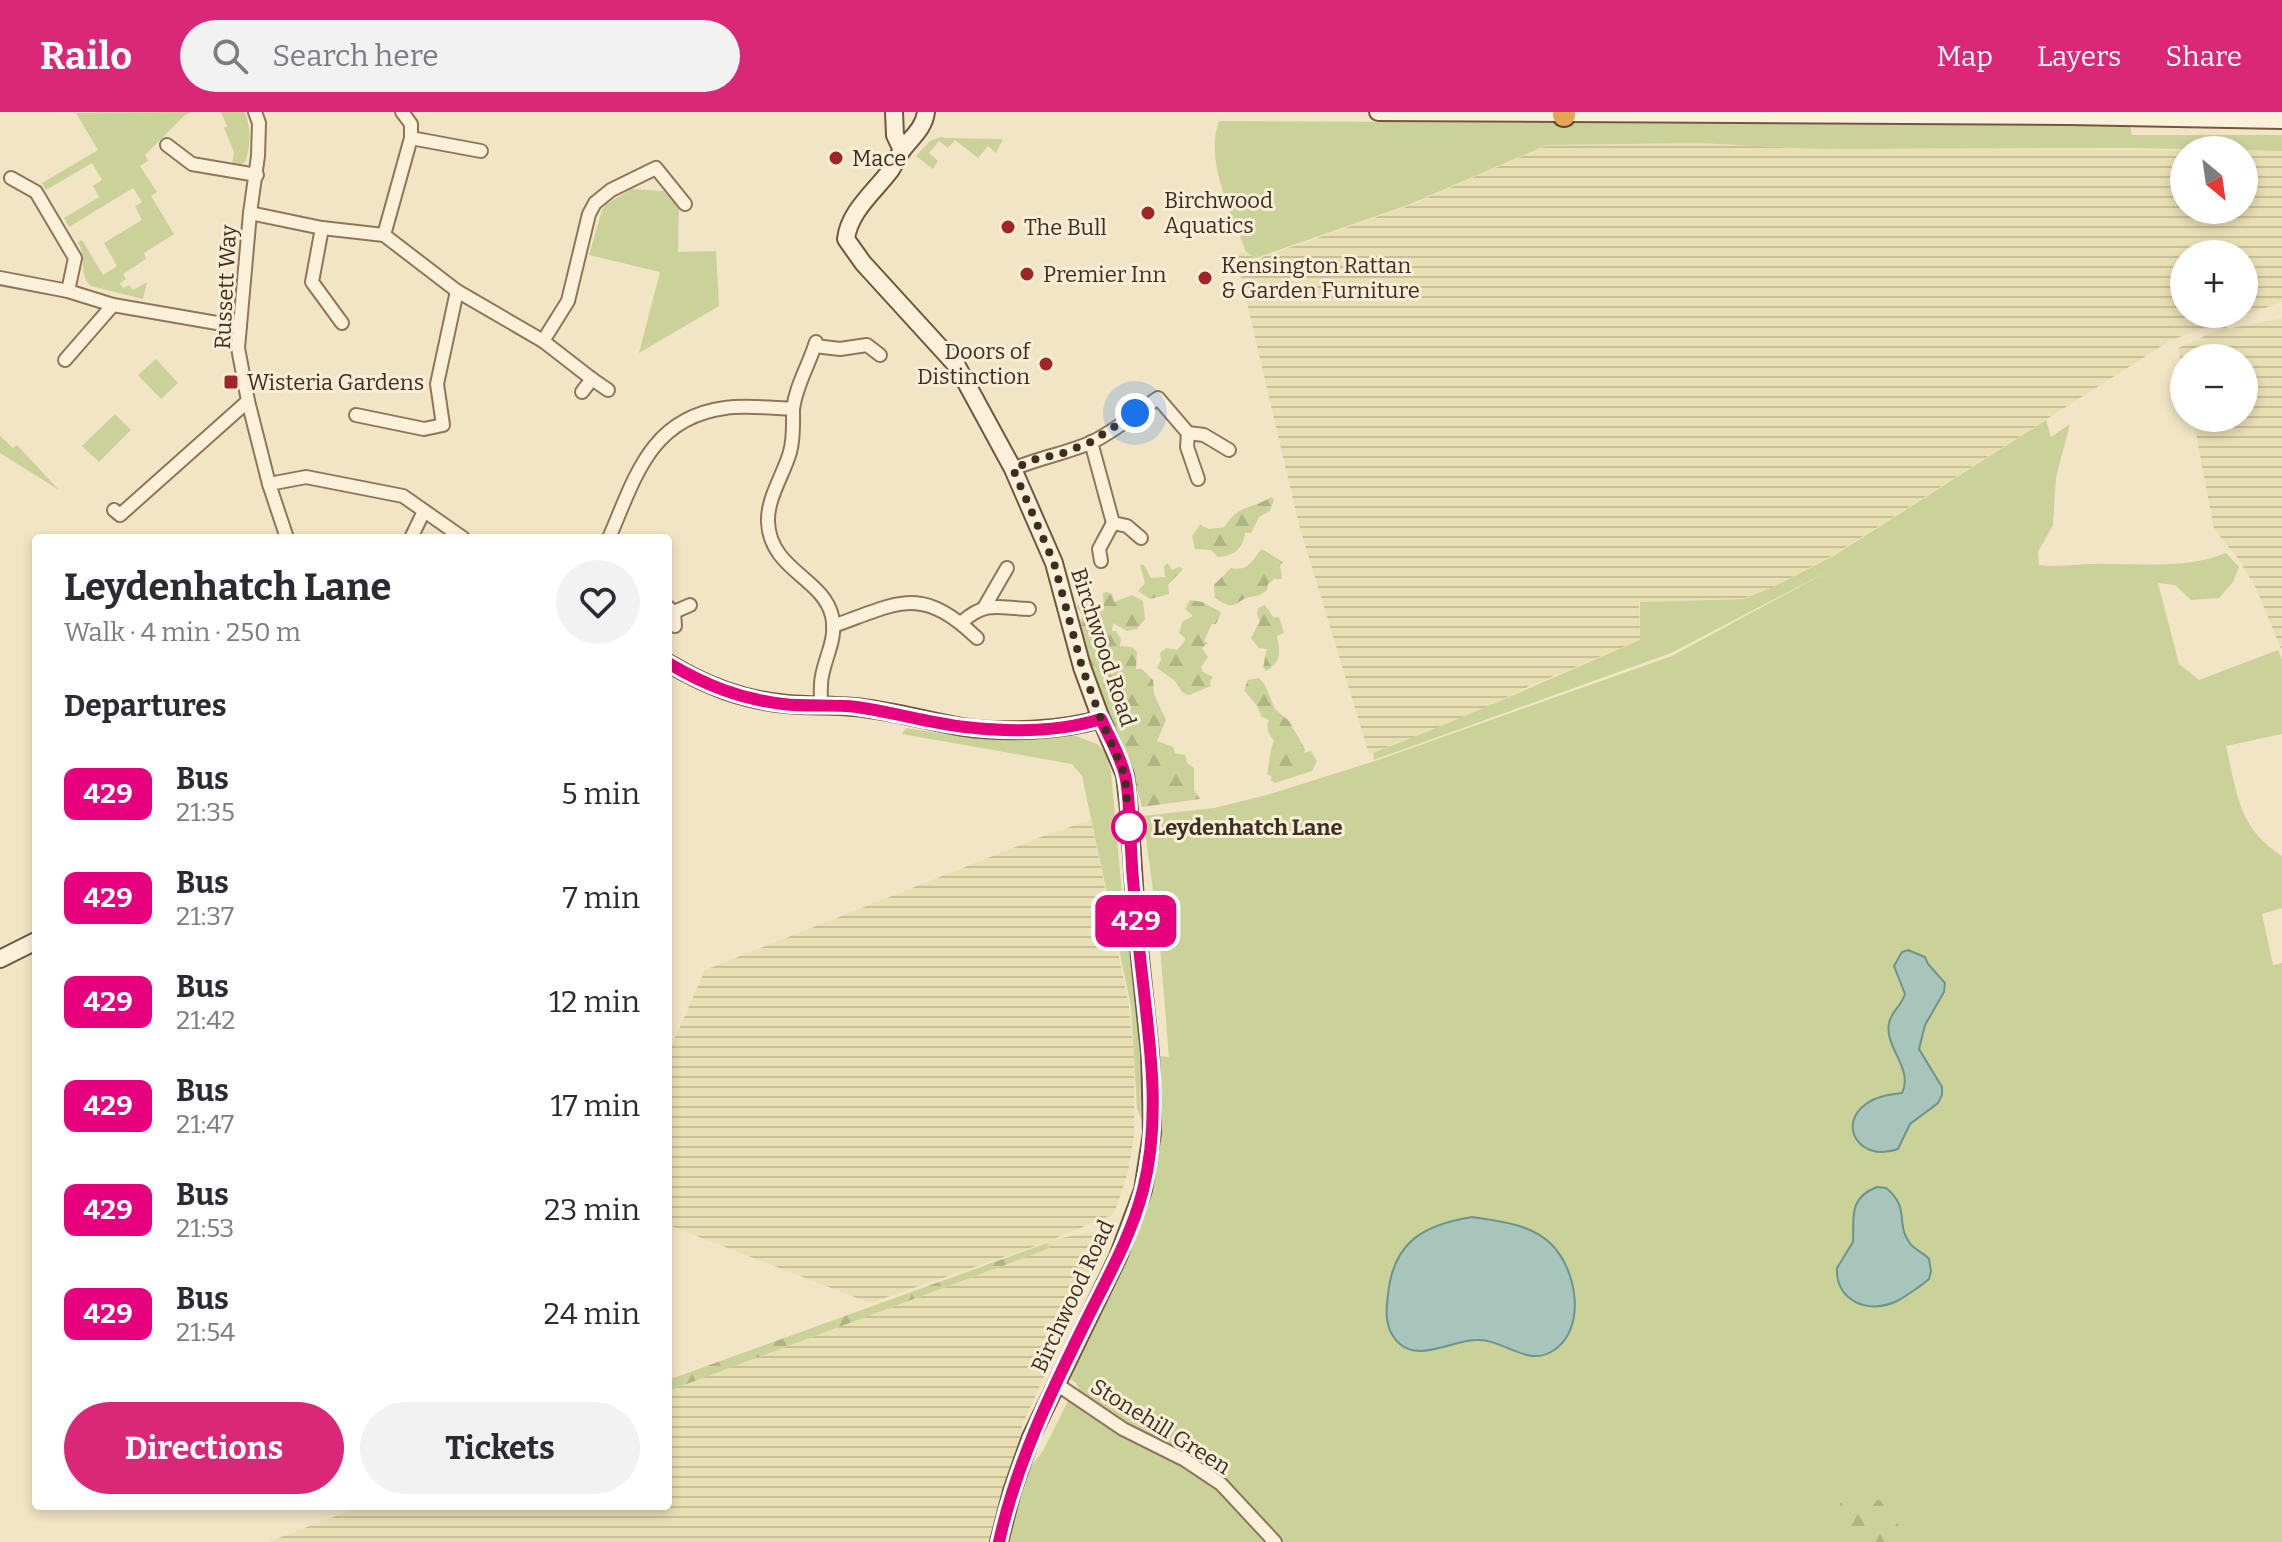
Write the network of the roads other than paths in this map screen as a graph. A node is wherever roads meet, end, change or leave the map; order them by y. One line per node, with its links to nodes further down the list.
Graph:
1 (255, 112): 12 (street, Russett Way)
2 (402, 112): 8 (street)
3 (894, 112): 10 (street)
4 (926, 112): 10 (street, Birchwood Road)
5 (1378, 112): 6 (street)
6 (1564, 113): 7 (street)
7 (2282, 120)
8 (411, 138): 11 (street); 17 (street)
9 (167, 145): 12 (street)
10 (902, 150): 36 (street, Birchwood Road)
11 (481, 151)
12 (257, 175): 15 (street, Russett Way)
13 (11, 178): 19 (street)
14 (685, 204): 24 (street)
15 (250, 213): 16 (street); 23 (street, Russett Way)
16 (322, 228): 17 (street); 22 (street)
17 (384, 235): 20 (street)
18 (0, 278): 19 (street)
19 (68, 291): 21 (street)
20 (457, 291): 24 (street); 32 (street)
21 (113, 305): 23 (street); 26 (street)
22 (342, 323)
23 (240, 327): 30 (street, Russett Way)
24 (543, 341): 27 (street)
25 (880, 355): 31 (street)
26 (65, 360)
27 (592, 379): 28 (street); 29 (street)
28 (608, 390)
29 (582, 392)
30 (248, 401): 38 (street, Russett Way); 39 (street)
31 (793, 409): 45 (street); 56 (street)
32 (356, 415)
33 (1188, 433): 34 (street); 35 (street); 37 (street)
34 (1091, 442): 36 (street); 41 (street)
35 (1229, 450)
36 (1013, 469): 60 (street, Birchwood Road)
37 (1198, 479)
38 (269, 484): 40 (street); 42 (street, Russett Way)
39 (114, 510)
40 (424, 511): 43 (street); 44 (street)
41 (1113, 523): 46 (street); 47 (street)
42 (286, 534)
43 (413, 534)
44 (457, 534)
45 (611, 534)
46 (1141, 538)
47 (1101, 561)
48 (1007, 568): 50 (street)
49 (690, 605): 52 (street)
50 (985, 606): 51 (street); 54 (street)
51 (1029, 609)
52 (672, 610)
53 (672, 614): 55 (street)
54 (962, 622): 56 (street); 57 (street)
55 (675, 626)
56 (833, 626): 59 (street)
57 (977, 638)
58 (672, 665): 59 (street)
59 (821, 706): 60 (street)
60 (1101, 719): 63 (street, Birchwood Road)
61 (32, 943): 62 (street)
62 (0, 959)
63 (1055, 1383): 64 (street, Birchwood Road); 65 (street, Stonehill Green)
64 (999, 1542)
65 (1275, 1542)

